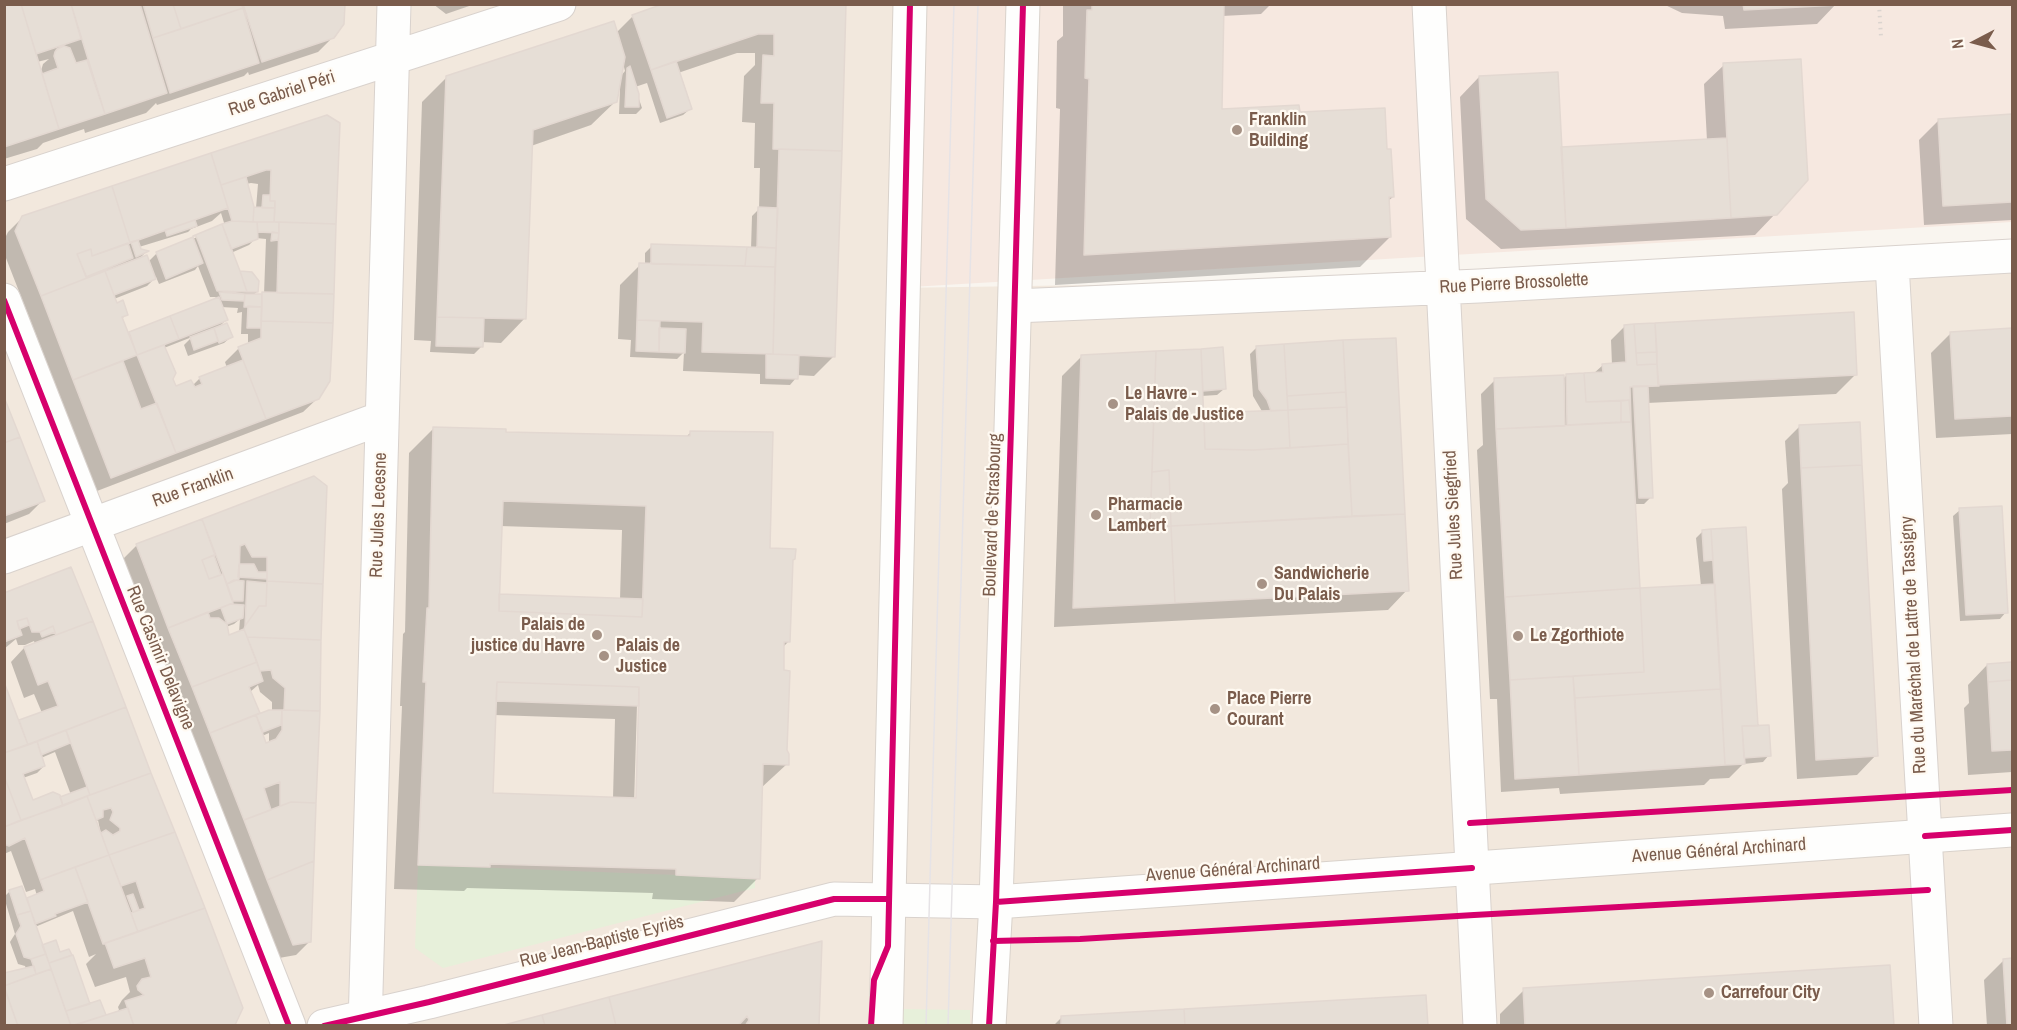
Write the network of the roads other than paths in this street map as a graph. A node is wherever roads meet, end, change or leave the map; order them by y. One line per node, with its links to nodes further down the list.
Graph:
1 (394, 4): 6 (street, Rue Jules Lecesne)
2 (559, 4): 6 (street, Rue Gabriel Péri)
3 (910, 4): 19 (street)
4 (1023, 4): 12 (street, Boulevard de Strasbourg)
5 (1429, 4): 10 (street, Rue Jules Siegfried)
6 (391, 58): 7 (street, Rue Gabriel Péri); 13 (street, Rue Jules Lecesne)
7 (4, 184)
8 (2013, 256): 9 (street, Rue Pierre Brossolette)
9 (1892, 264): 10 (street, Rue Pierre Brossolette); 17 (street, Rue du Maréchal de Lattre de Tassigny)
10 (1443, 288): 12 (street, Rue Pierre Brossolette); 18 (street, Rue Jules Siegfried)
11 (4, 300): 14 (street, Rue Casimir Delavigne)
12 (1015, 306): 20 (street, Boulevard de Strasbourg)
13 (382, 418): 14 (street, Rue Franklin); 21 (street, Rue Jules Lecesne)
14 (91, 525): 15 (street, Rue Franklin); 22 (street, Rue Casimir Delavigne)
15 (4, 557)
16 (2013, 830): 17 (street, Avenue Général Archinard)
17 (1925, 836): 18 (street, Avenue Général Archinard); 27 (street, Rue du Maréchal de Lattre de Tassigny)
18 (1472, 868): 20 (street, Avenue Général Archinard); 26 (street, Rue Jules Siegfried)
19 (888, 899): 20 (street, Rue Jean-Baptiste Eyriès); 21 (street, Rue Jean-Baptiste Eyriès); 24 (street)
20 (996, 902): 25 (street, Boulevard de Strasbourg)
21 (365, 1021): 23 (street, Rue Jean-Baptiste Eyriès)
22 (289, 1026)
23 (324, 1026)
24 (886, 1026)
25 (989, 1026)
26 (1480, 1026)
27 (1936, 1026)

